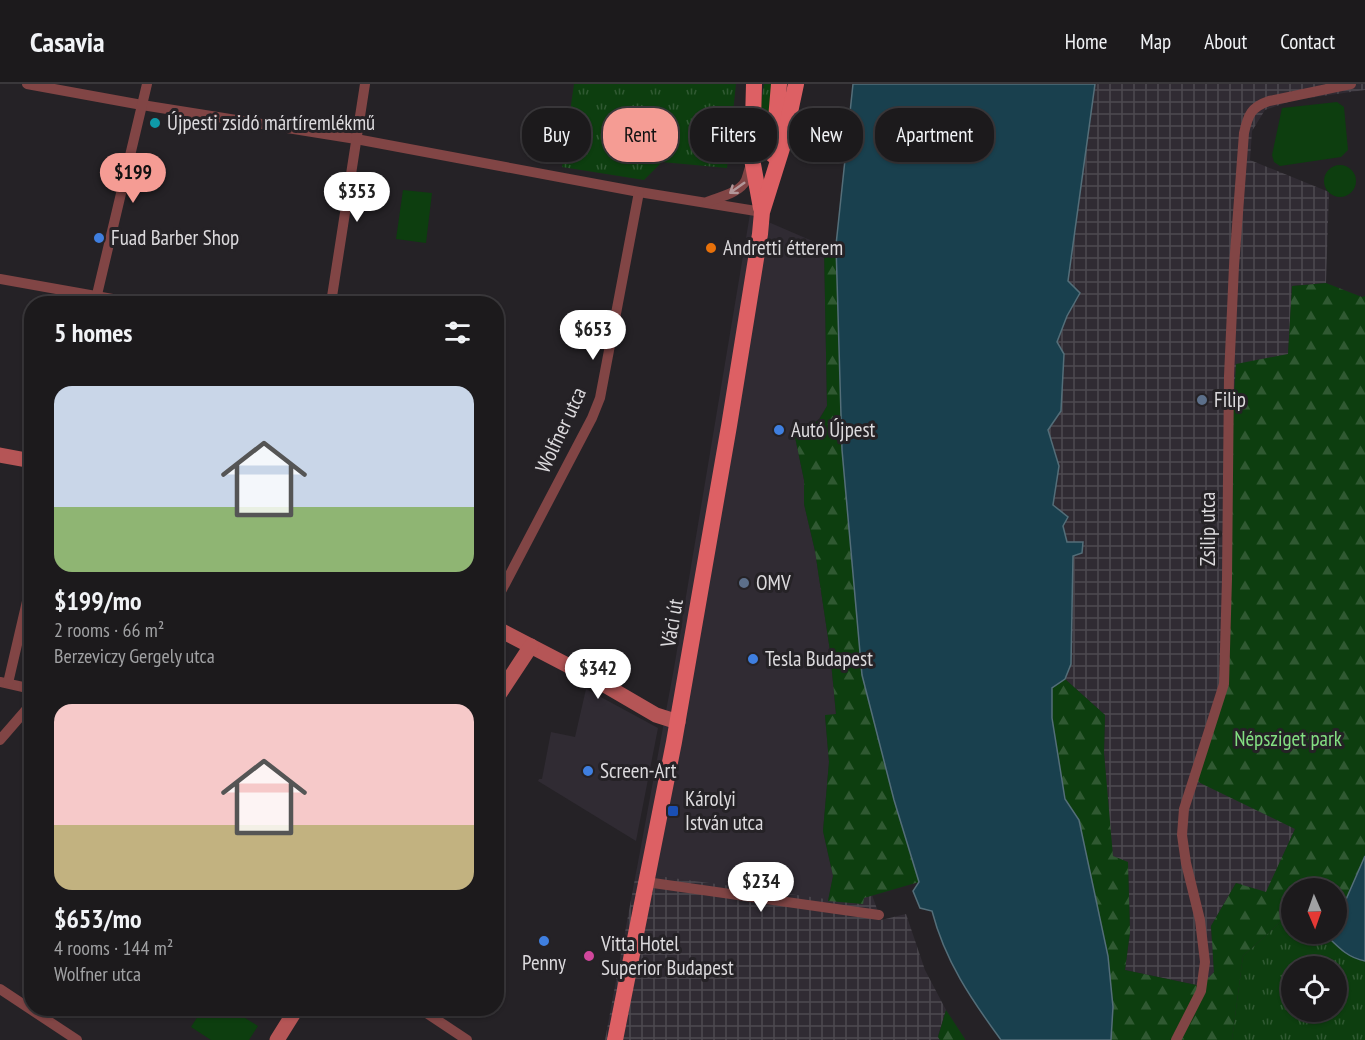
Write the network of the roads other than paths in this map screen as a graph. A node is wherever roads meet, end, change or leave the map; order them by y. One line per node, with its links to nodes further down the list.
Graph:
1 (27, 84): 8 (street)
2 (147, 84): 8 (street)
3 (365, 84): 10 (street)
4 (754, 84): 9 (main road, Váci út)
5 (778, 84): 13 (main road)
6 (796, 84): 13 (main road, Váci út)
7 (1352, 84): 44 (street, Zsilip utca)
8 (142, 105): 10 (street); 19 (street)
9 (753, 108)
10 (356, 139): 14 (street); 20 (street)
11 (752, 162): 15 (street, one-way to 15)
12 (754, 162): 16 (main road, Váci út)
13 (772, 180): 16 (main road, Váci út)
14 (639, 192): 15 (street); 23 (street, Wolfner utca)
15 (706, 202): 16 (street)
16 (762, 212): 31 (main road, Váci út)
17 (0, 279): 18 (street)
18 (78, 296)
19 (97, 296)
20 (332, 296)
21 (0, 455): 22 (street)
22 (24, 460)
23 (504, 586)
24 (24, 609): 27 (street)
25 (504, 632): 26 (street)
26 (531, 646): 29 (street); 31 (street)
27 (4, 682): 28 (street)
28 (24, 687)
29 (504, 687)
30 (24, 712): 32 (street)
31 (678, 722): 33 (main road, Váci út)
32 (0, 740)
33 (646, 882): 34 (street); 43 (main road, Váci út)
34 (879, 915)
35 (0, 989): 36 (street)
36 (24, 1005)
37 (41, 1016): 40 (street)
38 (292, 1016): 41 (street)
39 (431, 1016): 42 (street)
40 (77, 1040)
41 (277, 1040)
42 (467, 1040)
43 (615, 1040)
44 (1176, 1040)

